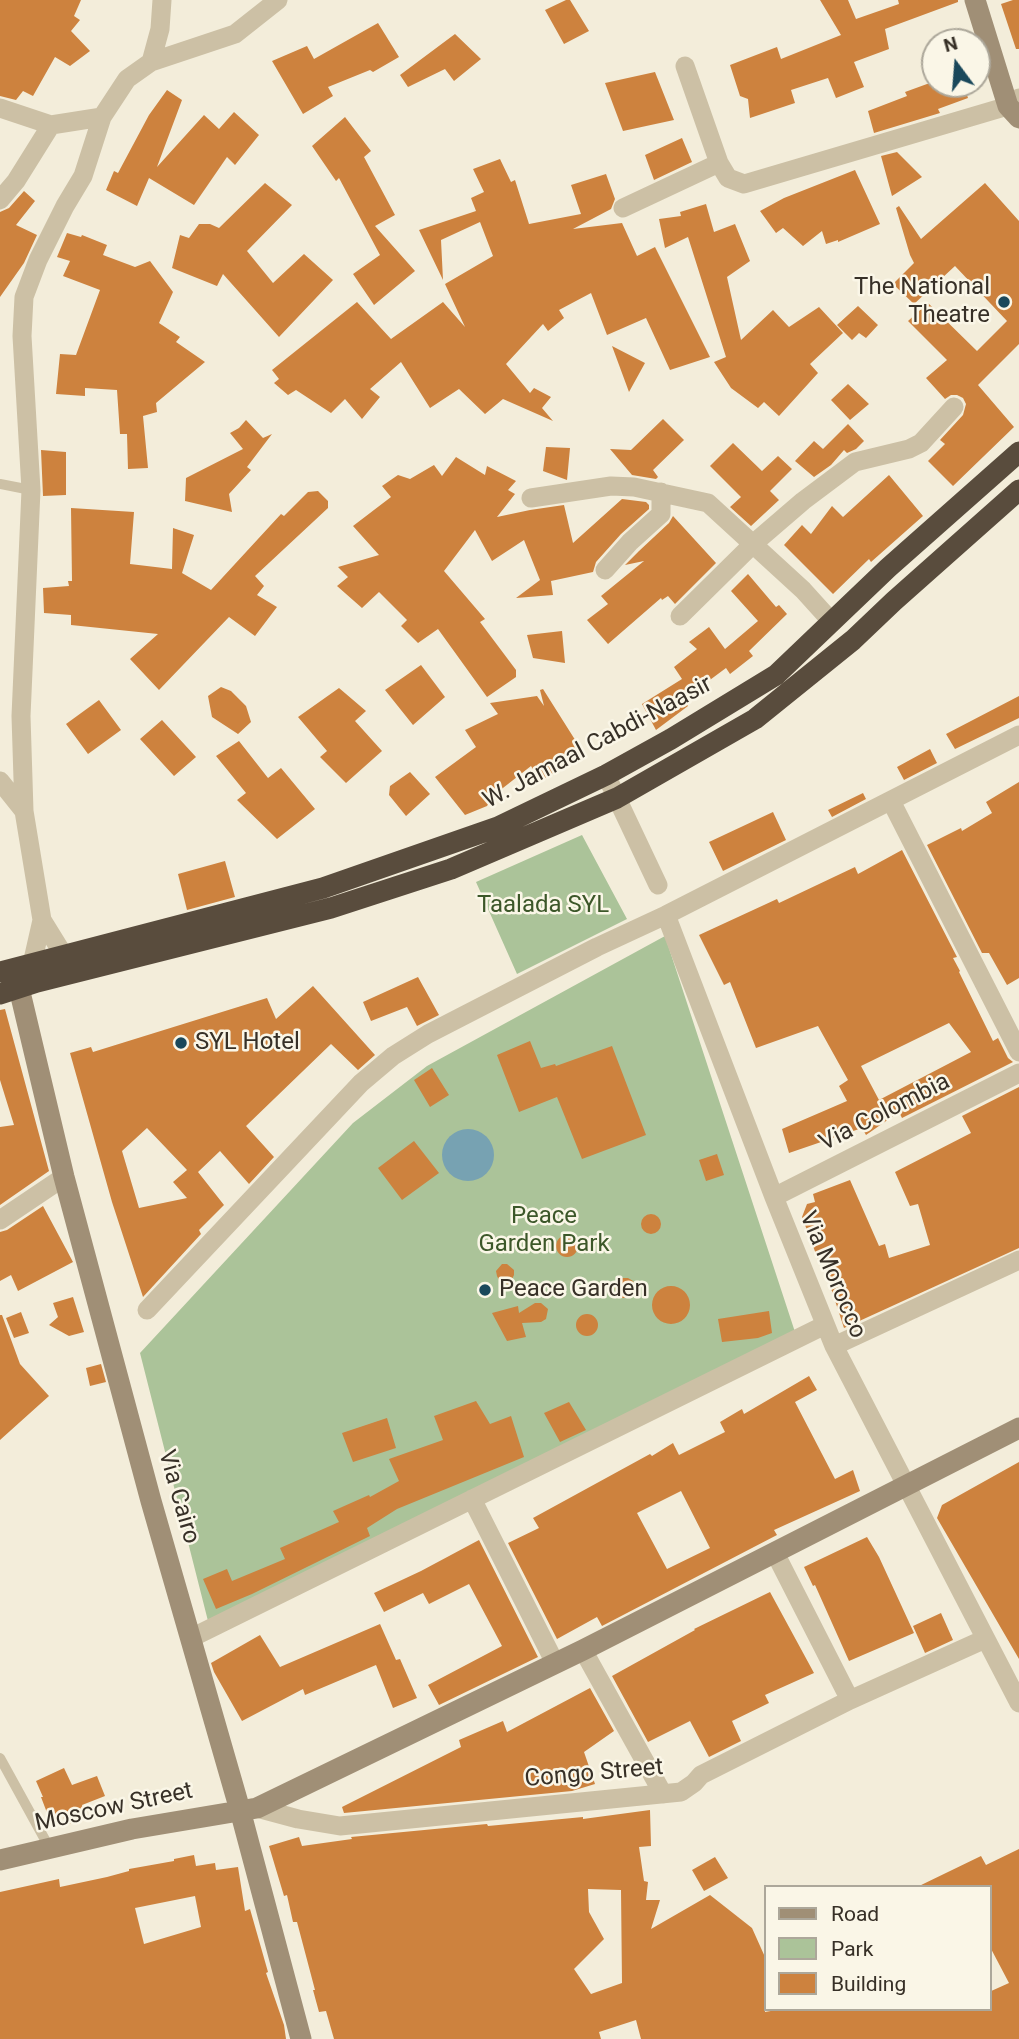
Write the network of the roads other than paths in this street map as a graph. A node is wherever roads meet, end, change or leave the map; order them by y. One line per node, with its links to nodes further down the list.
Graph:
1 (162, 0): 4 (street)
2 (278, 0): 4 (street)
3 (975, 0): 6 (street)
4 (151, 62): 8 (street)
5 (685, 66): 10 (street)
6 (1015, 107): 10 (street)
7 (0, 108): 9 (street)
8 (102, 117): 9 (street); 16 (street)
9 (51, 125): 11 (street)
10 (719, 163): 12 (street)
11 (0, 200)
12 (623, 208)
13 (954, 407): 20 (street)
14 (1019, 452): 23 (highway, W. Jamaal Cabdi-Naasir)
15 (0, 484): 16 (lane)
16 (31, 490): 30 (street)
17 (1019, 490): 24 (highway, W. Jamaal Cabdi-Naasir)
18 (661, 492): 19 (street); 20 (street); 21 (street)
19 (531, 498)
20 (753, 544): 22 (street); 23 (street)
21 (605, 570)
22 (680, 617)
23 (831, 621): 24 (highway); 26 (highway, W. Jamaal Cabdi-Naasir)
24 (853, 640): 28 (highway, W. Jamaal Cabdi-Naasir)
25 (1019, 735): 29 (street)
26 (606, 775): 28 (street); 32 (highway, W. Jamaal Cabdi-Naasir)
27 (0, 781): 30 (street, Via Cairo)
28 (617, 798): 31 (street); 32 (highway, W. Jamaal Cabdi-Naasir)
29 (891, 801): 33 (street); 37 (street)
30 (24, 811): 34 (street, Via Cairo)
31 (658, 885)
32 (327, 898): 35 (highway, W. Jamaal Cabdi-Naasir)
33 (666, 915): 40 (street, Via Morocco); 43 (street)
34 (42, 920): 35 (street, Via Cairo); 36 (street, Via Cairo)
35 (65, 965): 36 (highway, W. Jamaal Cabdi-Naasir)
36 (17, 978): 39 (street, Via Cairo)
37 (1019, 1052)
38 (1019, 1073): 40 (street, Via Colombia)
39 (64, 1177): 41 (street); 50 (street, Via Cairo)
40 (774, 1197): 44 (street, Via Morocco)
41 (0, 1220)
42 (1019, 1260): 45 (street)
43 (147, 1310)
44 (825, 1325): 45 (street, Via Morocco); 48 (street)
45 (834, 1346): 47 (street, Via Morocco)
46 (1019, 1428): 47 (street)
47 (907, 1486): 49 (street); 51 (street, Via Morocco)
48 (472, 1499): 50 (street); 53 (street)
49 (775, 1553): 52 (street); 54 (street)
50 (191, 1638): 58 (street, Via Cairo)
51 (985, 1639): 54 (street, Congo Street); 55 (street, Via Morocco)
52 (583, 1650): 53 (street); 57 (street)
53 (555, 1663): 58 (street)
54 (850, 1700): 57 (street, Congo Street)
55 (1019, 1703)
56 (0, 1758): 59 (lane)
57 (663, 1794): 58 (street, Congo Street)
58 (248, 1809): 59 (street, Moscow Street); 61 (street, Via Cairo)
59 (49, 1847): 60 (street, Moscow Street)
60 (0, 1860)
61 (301, 2039)

